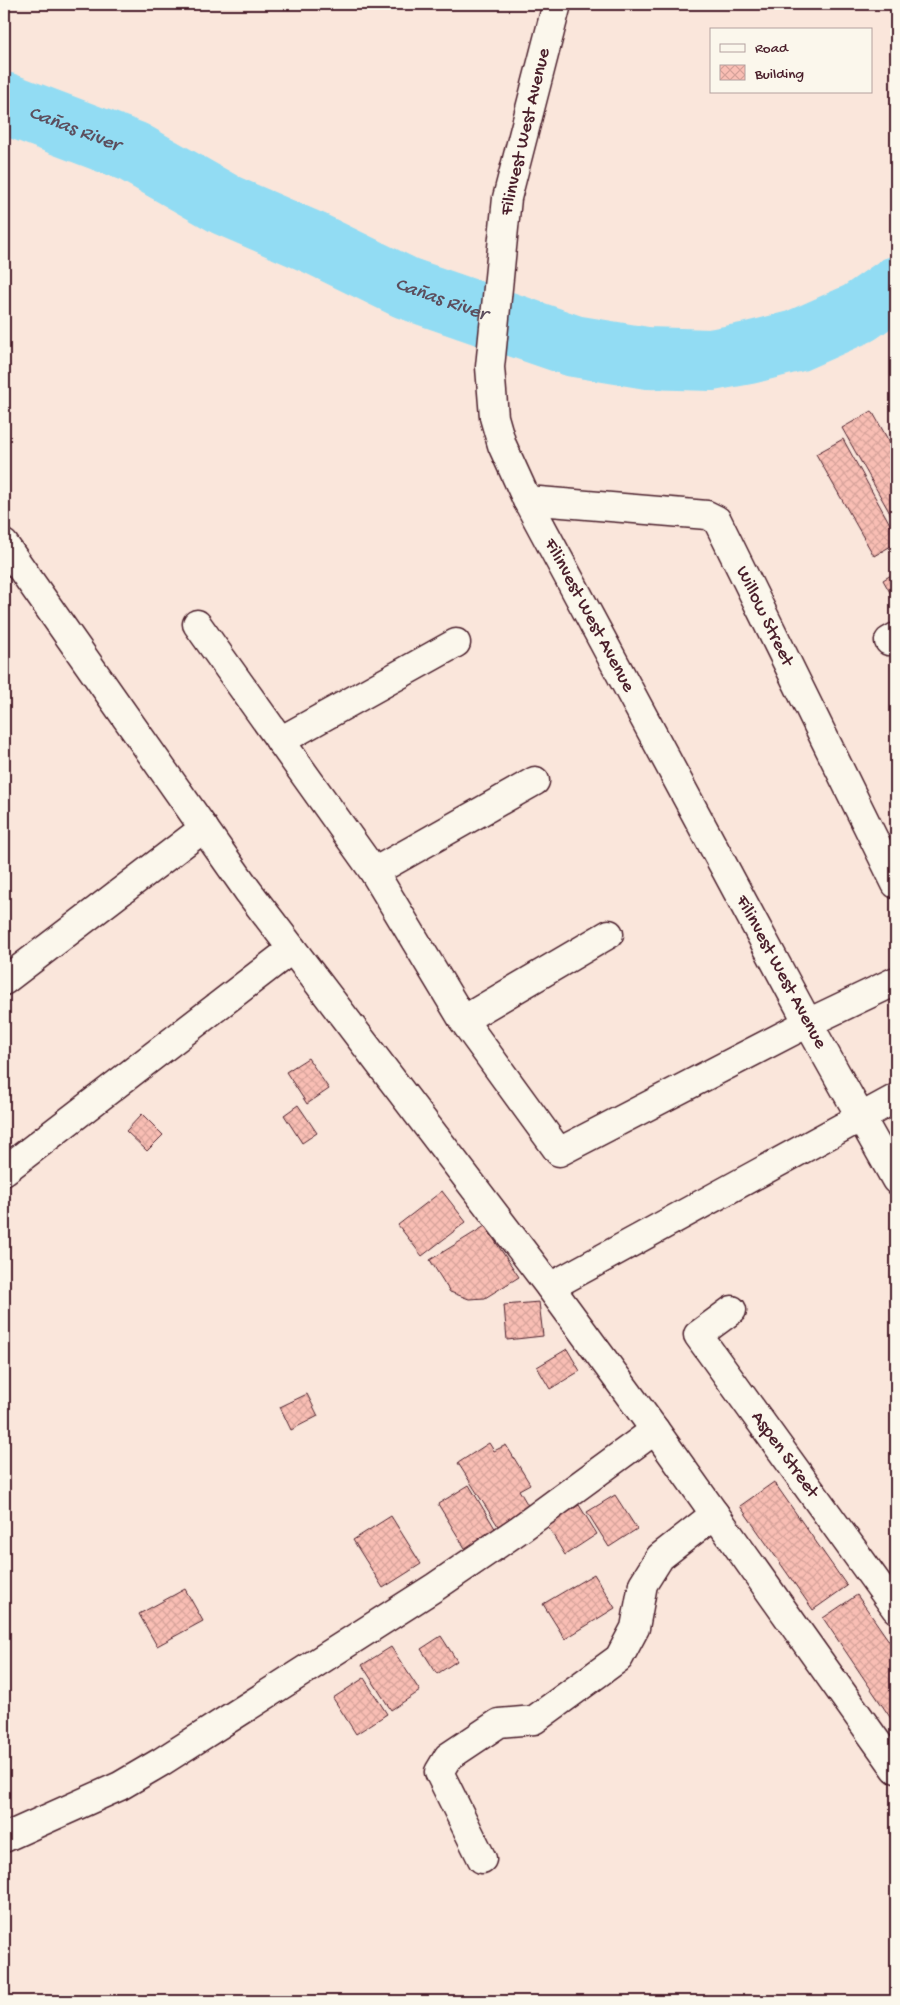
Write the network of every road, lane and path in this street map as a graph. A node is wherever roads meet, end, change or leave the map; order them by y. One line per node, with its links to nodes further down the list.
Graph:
1 (557, 4): 2 (street, Filinvest West Avenue)
2 (527, 500): 10 (street, Willow Street); 16 (street, Filinvest West Avenue)
3 (4, 544): 8 (street)
4 (197, 624): 6 (street)
5 (456, 643): 6 (street)
6 (280, 741): 9 (street)
7 (535, 781): 9 (street)
8 (204, 828): 12 (street); 13 (street)
9 (374, 872): 15 (street)
10 (896, 884)
11 (609, 934): 15 (street)
12 (292, 949): 19 (street); 21 (street)
13 (4, 981)
14 (896, 981): 16 (street)
15 (463, 1020): 16 (street)
16 (808, 1023): 18 (street, Filinvest West Avenue)
17 (896, 1098): 18 (street)
18 (860, 1118): 20 (street, Filinvest West Avenue); 21 (street)
19 (4, 1171)
20 (896, 1180)
21 (550, 1287): 23 (street)
22 (732, 1310): 25 (street, Aspen Street)
23 (655, 1430): 24 (street); 27 (street)
24 (715, 1514): 26 (street); 28 (street)
25 (896, 1609)
26 (896, 1770)
27 (4, 1838)
28 (482, 1859)

